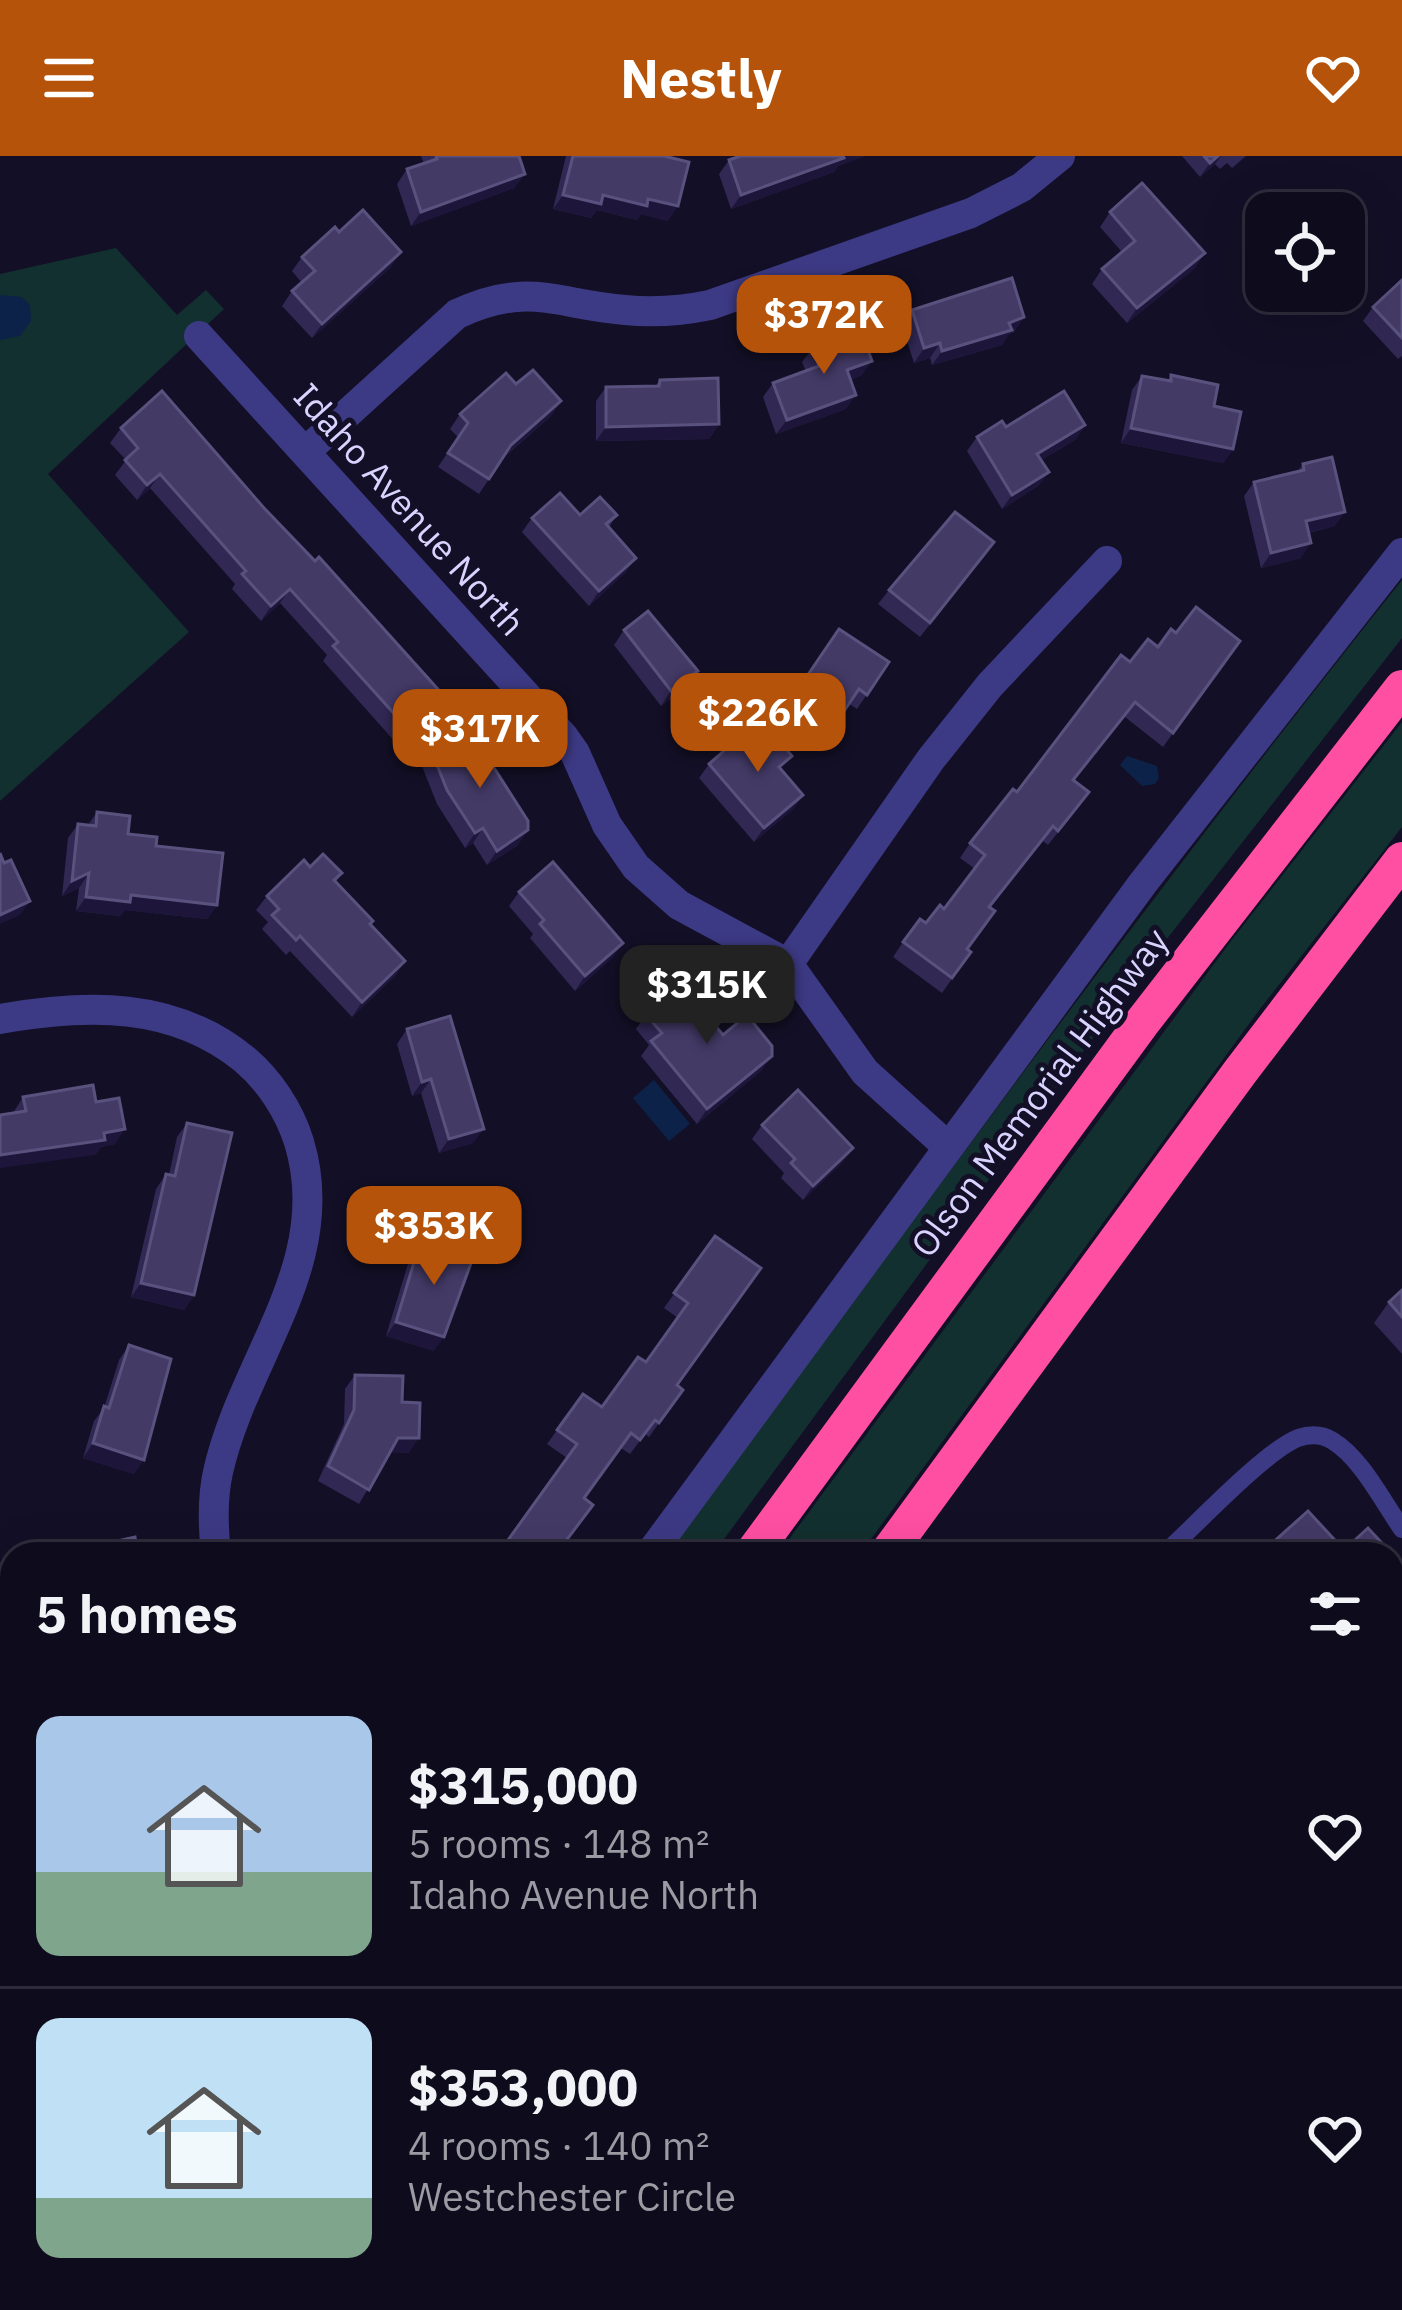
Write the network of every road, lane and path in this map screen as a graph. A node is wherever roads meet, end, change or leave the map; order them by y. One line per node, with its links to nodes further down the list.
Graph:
1 (1060, 156): 3 (street)
2 (199, 336): 3 (street, Idaho Avenue North)
3 (305, 452): 8 (street, Idaho Avenue North)
4 (1402, 553): 10 (street)
5 (1107, 561): 8 (street)
6 (1402, 688): 14 (highway, Olson Memorial Highway)
7 (1402, 860): 15 (highway)
8 (788, 964): 10 (street, Idaho Avenue North)
9 (0, 1019): 12 (street)
10 (947, 1146): 13 (street)
11 (1402, 1528): 16 (lane)
12 (215, 1542)
13 (659, 1542)
14 (761, 1542)
15 (895, 1542)
16 (1177, 1542)

